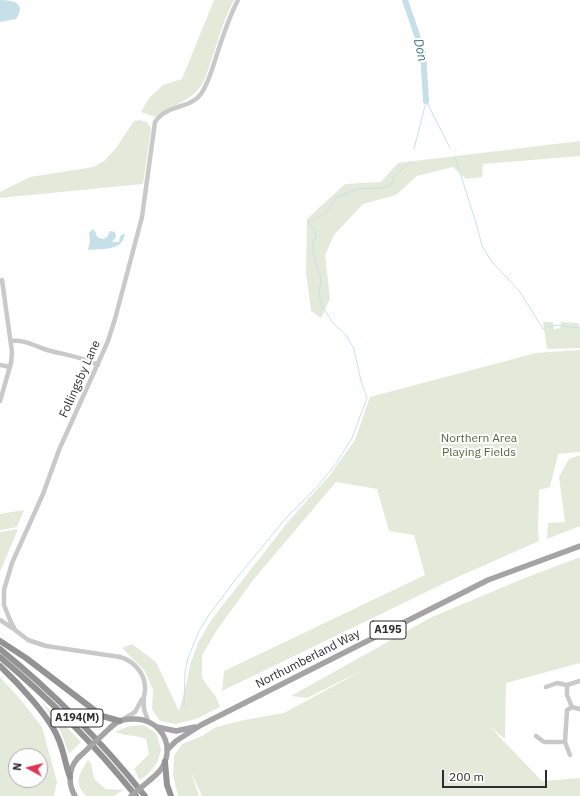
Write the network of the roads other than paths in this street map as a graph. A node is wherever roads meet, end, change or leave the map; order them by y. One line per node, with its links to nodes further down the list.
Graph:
1 (238, 0): 5 (street, Follingsby Lane)
2 (2, 280): 3 (street)
3 (11, 341): 5 (street); 6 (street)
4 (0, 365): 6 (street)
5 (98, 365): 10 (street, Follingsby Lane)
6 (10, 367): 7 (street)
7 (0, 401)
8 (580, 546): 23 (main road, Northumberland Way / A195)
9 (0, 620): 10 (street)
10 (15, 630): 18 (street, Follingsby Lane)
11 (0, 641): 21 (highway, A194(M))
12 (0, 649): 36 (highway, A194(M))
13 (0, 657): 35 (highway, A194(M))
14 (0, 666): 30 (highway, A194(M))
15 (580, 681): 16 (street)
16 (567, 685): 17 (street); 19 (street)
17 (546, 687)
18 (144, 696): 21 (street); 22 (street, Follingsby Lane)
19 (572, 707): 20 (street); 26 (street)
20 (580, 709)
21 (122, 720): 22 (main road); 30 (main road, bridge)
22 (148, 721): 24 (main road)
23 (201, 725): 24 (main road, Northumberland Way / A195); 27 (main road, Northumberland Way / A195)
24 (157, 727): 27 (main road)
25 (536, 736): 26 (street)
26 (565, 742): 28 (street)
27 (167, 750): 29 (main road)
28 (570, 755)
29 (165, 762): 34 (main road, bridge); 37 (highway)
30 (70, 777): 31 (main road)
31 (71, 789): 32 (main road); 33 (main road)
32 (70, 796)
33 (75, 796)
34 (130, 796)
35 (136, 796)
36 (145, 796)
37 (171, 796)

